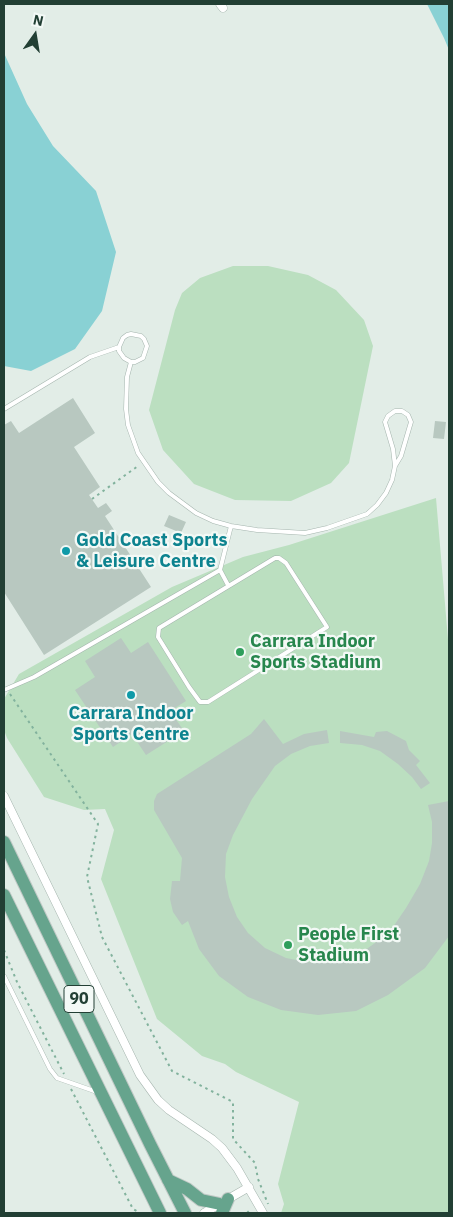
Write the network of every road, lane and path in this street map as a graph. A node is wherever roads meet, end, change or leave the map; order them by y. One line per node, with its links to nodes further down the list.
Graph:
1 (119, 347): 2 (lane); 2 (lane); 3 (lane)
2 (131, 362): 4 (lane)
3 (4, 409)
4 (144, 462): 6 (path); 7 (lane)
5 (395, 466): 5 (lane); 7 (lane)
6 (92, 499)
7 (231, 526): 8 (lane)
8 (220, 570): 9 (lane); 10 (lane)
9 (228, 585): 9 (lane)
10 (5, 689): 19 (path)
11 (4, 796): 17 (street)
12 (4, 842): 16 (main road, 90)
13 (4, 895): 15 (main road, 90)
14 (4, 976): 15 (lane)
15 (101, 1094): 21 (main road, 90)
16 (168, 1180): 18 (main road); 22 (main road, 90)
17 (249, 1187): 18 (street); 25 (street)
18 (223, 1206): 23 (street)
19 (269, 1206)
20 (252, 1209): 24 (path)
21 (158, 1211)
22 (186, 1213)
23 (204, 1213)
24 (247, 1213)
25 (263, 1213)

